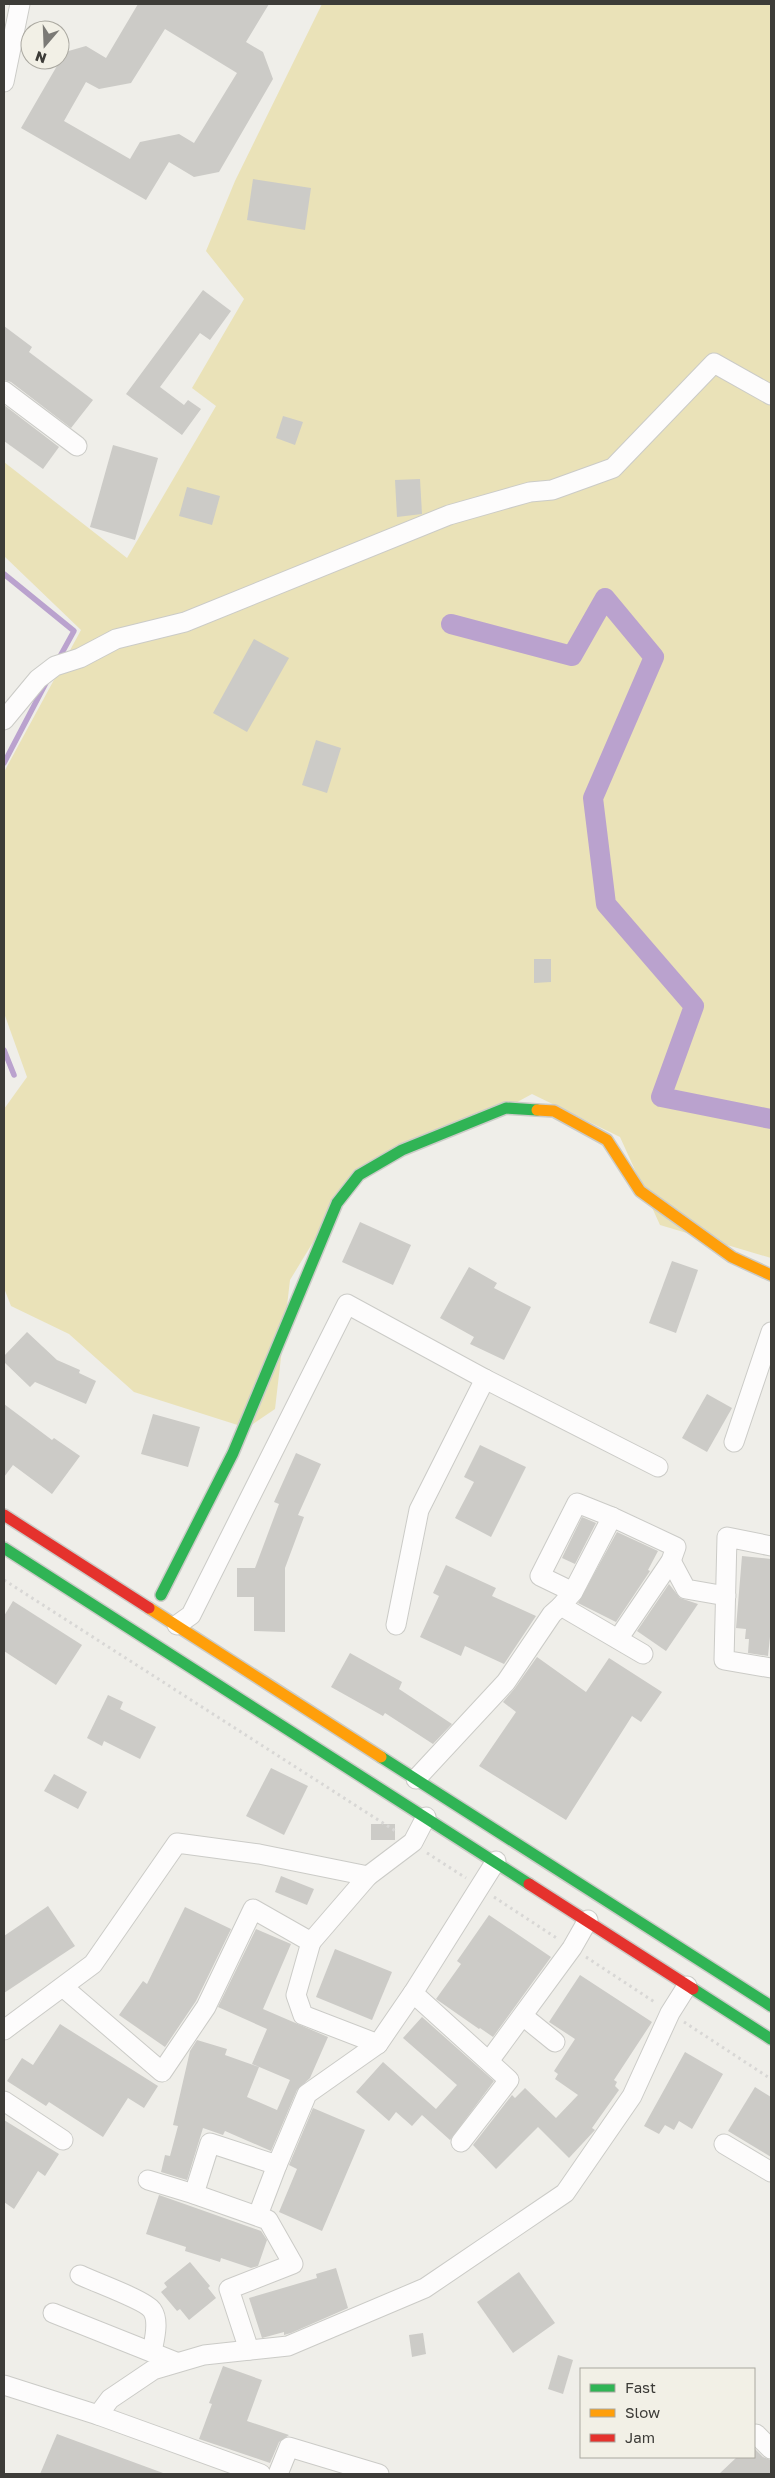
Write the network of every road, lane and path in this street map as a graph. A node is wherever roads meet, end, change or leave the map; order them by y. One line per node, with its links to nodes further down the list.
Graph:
1 (20, 4): 2 (street)
2 (4, 82)
3 (4, 391): 5 (street)
4 (771, 395): 6 (street)
5 (77, 446)
6 (4, 720)
7 (771, 1275): 18 (main road)
8 (771, 1332): 10 (street)
9 (485, 1379): 11 (street); 22 (street); 23 (street)
10 (734, 1442)
11 (658, 1468)
12 (4, 1515): 21 (main road)
13 (612, 1517): 16 (street); 20 (street); 20 (street)
14 (771, 1546): 19 (street)
15 (4, 1548): 21 (main road)
16 (671, 1561): 19 (street); 24 (street)
17 (4, 1580): 29 (path)
18 (161, 1595)
19 (726, 1596): 26 (street)
20 (567, 1599): 24 (street); 27 (street)
21 (132, 1613): 22 (main road); 28 (main road)
22 (177, 1625): 27 (main road)
23 (396, 1625)
24 (618, 1639): 25 (street)
25 (643, 1654)
26 (771, 1668)
27 (416, 1779): 39 (main road)
28 (426, 1817): 29 (street); 30 (main road)
29 (413, 1842): 31 (street); 32 (path)
30 (496, 1861): 32 (street); 33 (main road)
31 (368, 1876): 34 (street); 36 (street)
32 (479, 1886): 35 (path); 38 (street)
33 (588, 1920): 35 (street); 37 (main road)
34 (312, 1942): 36 (street); 45 (street)
35 (572, 1948): 40 (path); 41 (street)
36 (63, 1986): 42 (street)
37 (687, 1986): 40 (street); 43 (main road)
38 (413, 1993): 45 (street); 46 (street)
39 (771, 2006)
40 (670, 2013): 47 (path); 59 (street)
41 (523, 2016): 44 (street); 46 (street)
42 (4, 2030)
43 (771, 2039)
44 (555, 2042)
45 (378, 2044): 52 (street)
46 (489, 2061): 50 (street)
47 (771, 2079)
48 (4, 2101): 49 (street)
49 (63, 2140)
50 (461, 2142)
51 (724, 2144): 53 (street)
52 (277, 2165): 55 (street); 56 (street)
53 (771, 2172)
54 (148, 2180): 55 (street)
55 (194, 2194): 56 (street)
56 (258, 2216): 59 (street)
57 (80, 2275): 60 (street)
58 (53, 2313): 60 (street)
59 (249, 2350): 61 (street)
60 (152, 2352): 61 (street)
61 (176, 2362): 63 (street)
62 (4, 2385): 63 (street)
63 (98, 2415): 67 (street)
64 (756, 2434): 65 (street)
65 (771, 2449)
66 (359, 2471): 68 (street); 69 (street)
67 (261, 2474)
68 (278, 2474)
69 (379, 2474)

